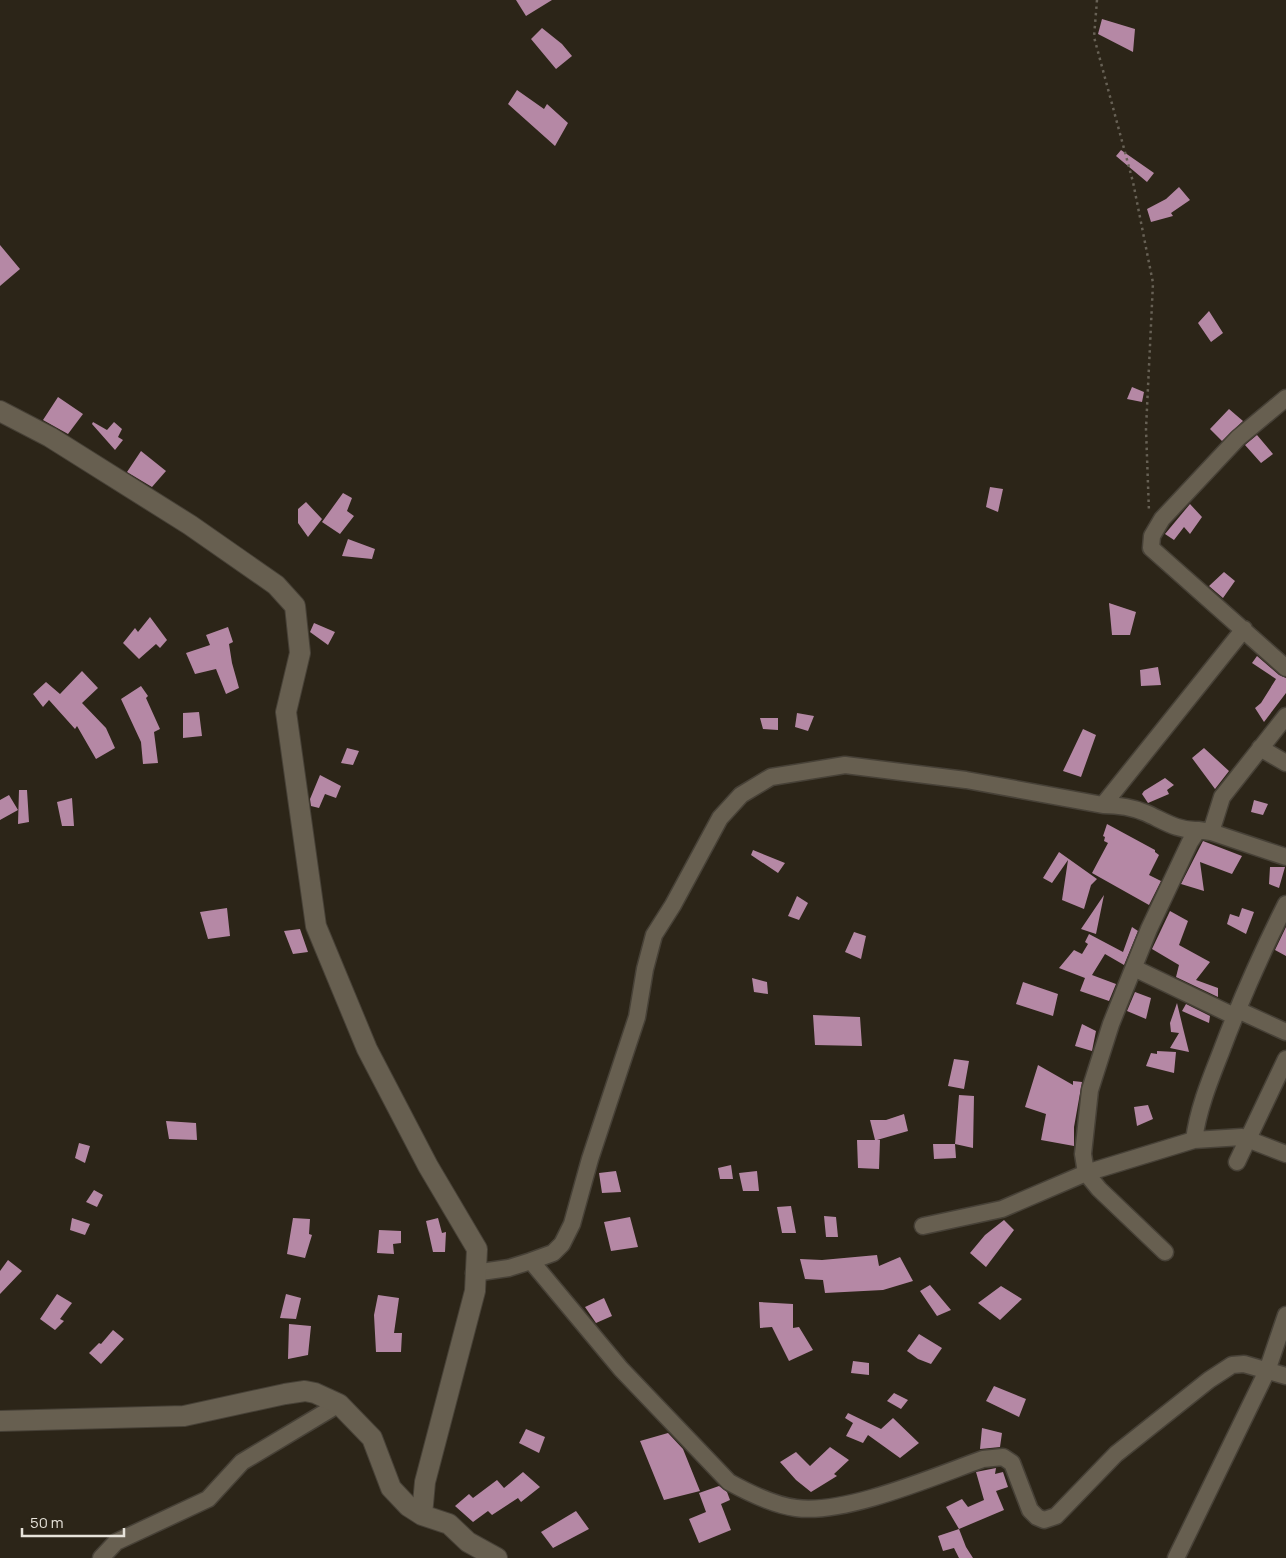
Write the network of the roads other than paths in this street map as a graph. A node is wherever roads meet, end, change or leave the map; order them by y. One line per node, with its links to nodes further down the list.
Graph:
1 (1286, 398): 3 (street)
2 (0, 412): 24 (street)
3 (1244, 629): 4 (street); 8 (street)
4 (1286, 668)
5 (1286, 716): 6 (street)
6 (1260, 748): 7 (street); 9 (street)
7 (1286, 763)
8 (1103, 805): 9 (street); 23 (street)
9 (1205, 831): 10 (street); 12 (street)
10 (1286, 857)
11 (1286, 904): 13 (street)
12 (1134, 968): 13 (street); 20 (street)
13 (1234, 1016): 14 (street); 17 (street)
14 (1286, 1032)
15 (1286, 1059): 16 (street)
16 (1248, 1139): 17 (street); 18 (street); 19 (street)
17 (1194, 1140): 20 (street)
18 (1286, 1154)
19 (1237, 1162)
20 (1086, 1173): 21 (street); 22 (street)
21 (923, 1226)
22 (1165, 1252)
23 (531, 1262): 24 (street); 26 (street)
24 (474, 1273): 30 (street)
25 (1286, 1314): 26 (street)
26 (1267, 1371): 27 (street); 33 (street)
27 (1286, 1376)
28 (338, 1404): 29 (street); 30 (street); 31 (street)
29 (0, 1421)
30 (422, 1515): 32 (street)
31 (101, 1558)
32 (497, 1558)
33 (1176, 1558)

